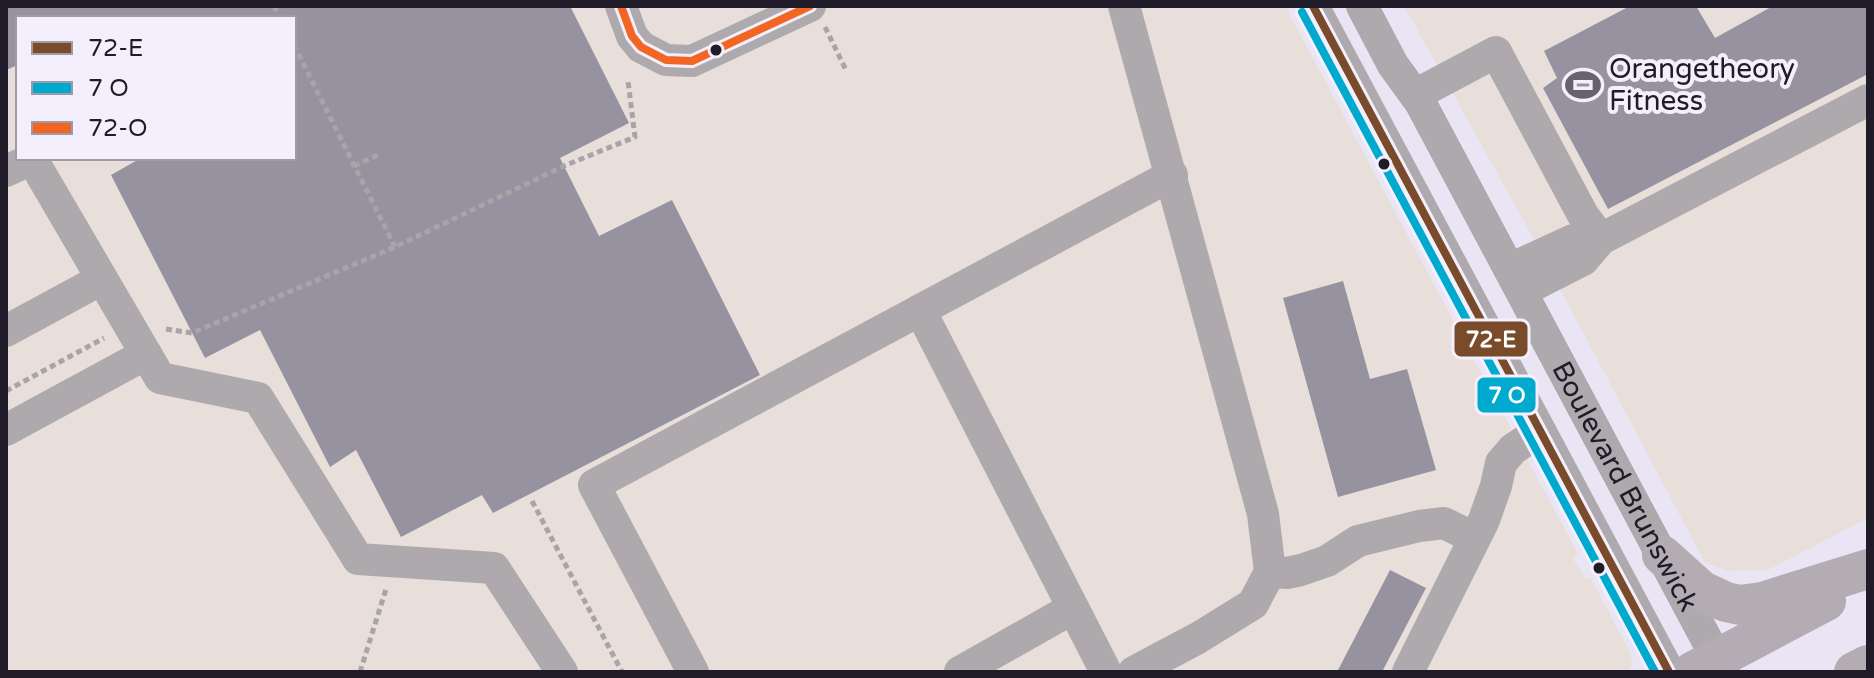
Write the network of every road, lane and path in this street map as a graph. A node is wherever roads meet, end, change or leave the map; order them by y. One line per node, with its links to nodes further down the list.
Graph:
1 (621, 6): 2 (street)
2 (810, 6)
3 (1124, 6): 17 (street)
4 (1313, 6): 28 (street, Boulevard Brunswick)
5 (1362, 6): 10 (street, Boulevard Brunswick)
6 (834, 48): 8 (path)
7 (296, 49): 15 (path)
8 (846, 70)
9 (628, 81): 19 (path)
10 (1415, 95): 18 (street); 21 (street, Boulevard Brunswick)
11 (1868, 100): 18 (street)
12 (380, 154): 15 (path)
13 (30, 160): 16 (street)
14 (33, 160): 20 (street)
15 (354, 166): 19 (path)
16 (6, 171)
17 (1172, 175): 22 (street); 34 (street)
18 (1601, 239): 21 (street)
19 (395, 247): 23 (path)
20 (102, 279): 23 (street); 24 (street)
21 (1516, 280): 31 (street, Boulevard Brunswick)
22 (920, 310): 36 (street); 42 (street)
23 (128, 324): 25 (street); 26 (path)
24 (6, 331)
25 (146, 354): 27 (street); 32 (street)
26 (6, 391)
27 (6, 430)
28 (1540, 431): 30 (street); 47 (street, Boulevard Brunswick)
29 (532, 501): 41 (path)
30 (1474, 538): 34 (street); 46 (street)
31 (1662, 555): 33 (main road); 37 (street, Boulevard Brunswick)
32 (395, 562): 39 (path); 40 (street)
33 (1868, 569)
34 (1270, 572): 45 (street)
35 (1868, 580): 37 (main road)
36 (1073, 608): 43 (street); 44 (street)
37 (1711, 668)
38 (1867, 668): 48 (main road)
39 (360, 672)
40 (562, 672)
41 (622, 672)
42 (693, 672)
43 (960, 672)
44 (1106, 672)
45 (1134, 672)
46 (1408, 672)
47 (1669, 672)
48 (1854, 672)

